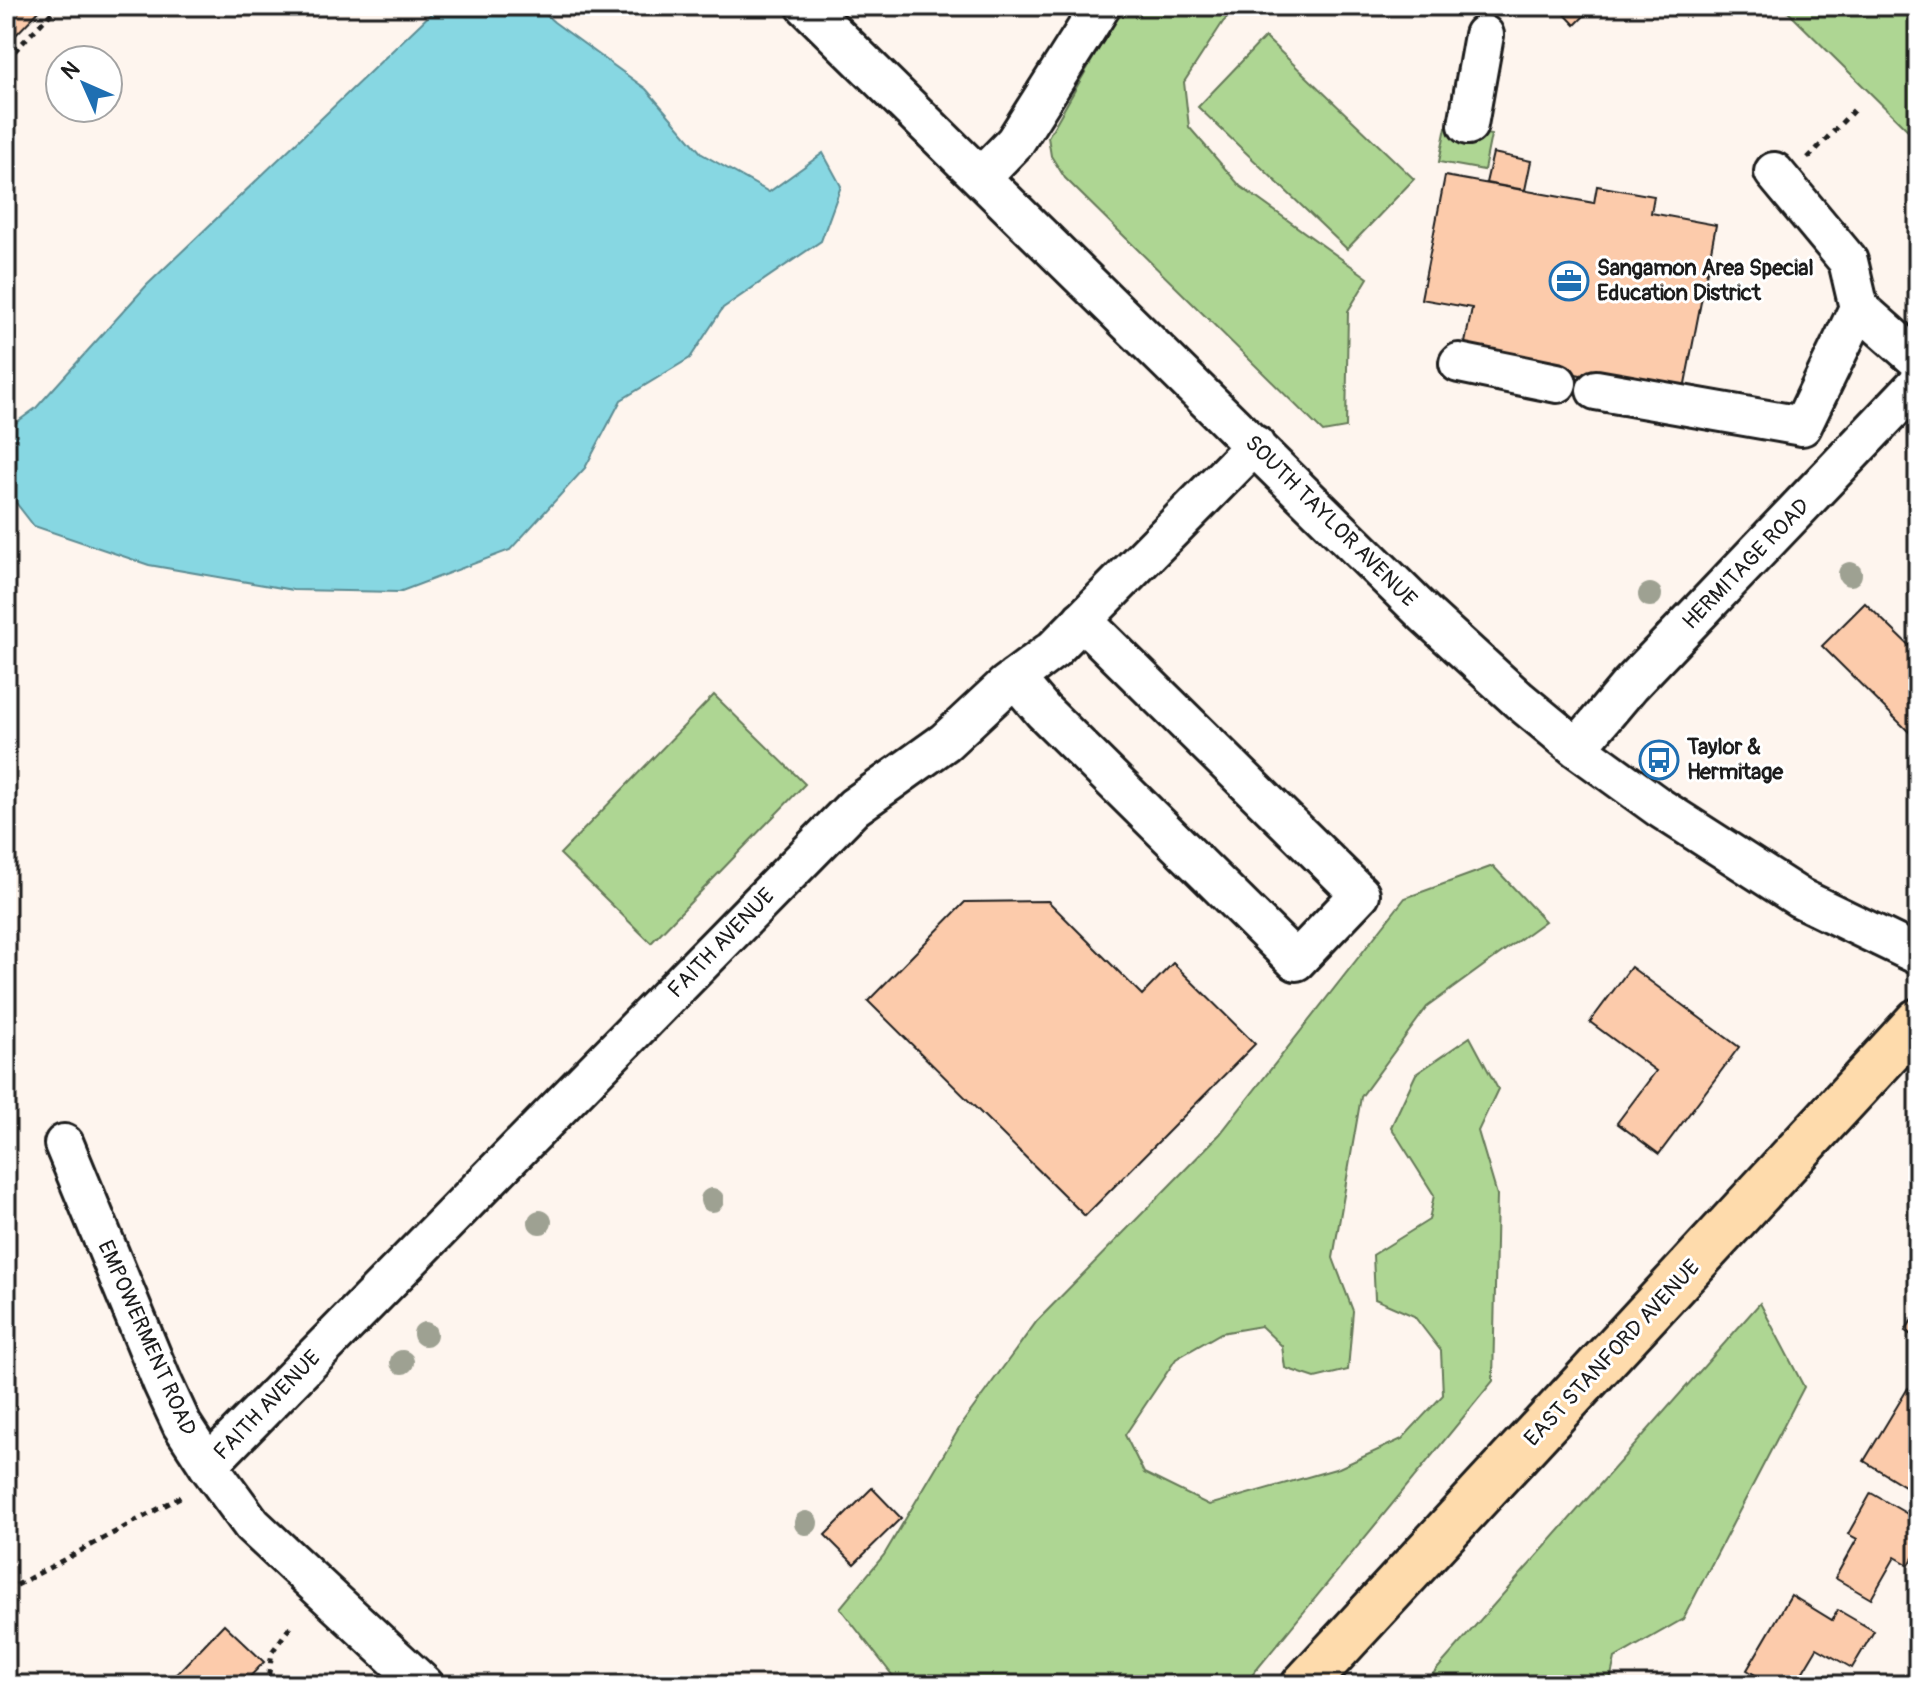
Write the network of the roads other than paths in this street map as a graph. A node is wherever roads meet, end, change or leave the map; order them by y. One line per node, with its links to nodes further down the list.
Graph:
1 (806, 6): 6 (street, SOUTH TAYLOR AVENUE)
2 (1101, 6): 6 (street)
3 (1484, 35): 4 (street)
4 (1468, 125)
5 (1774, 172): 7 (street)
6 (981, 177): 13 (street, SOUTH TAYLOR AVENUE)
7 (1859, 308): 8 (street); 12 (street)
8 (1918, 360)
9 (1459, 363): 10 (street)
10 (1557, 383)
11 (1918, 383): 16 (street, HERMITAGE ROAD)
12 (1596, 390)
13 (1255, 445): 14 (street, FAITH AVENUE); 16 (street, SOUTH TAYLOR AVENUE)
14 (1082, 620): 15 (street, FAITH AVENUE); 15 (street)
15 (1015, 678): 20 (street, FAITH AVENUE)
16 (1577, 748): 17 (street, SOUTH TAYLOR AVENUE)
17 (1918, 955)
18 (1918, 1021): 22 (main road, EAST STANFORD AVENUE)
19 (64, 1144): 20 (street, EMPOWERMENT ROAD)
20 (208, 1465): 21 (street, EMPOWERMENT ROAD)
21 (424, 1685)
22 (1304, 1685)

